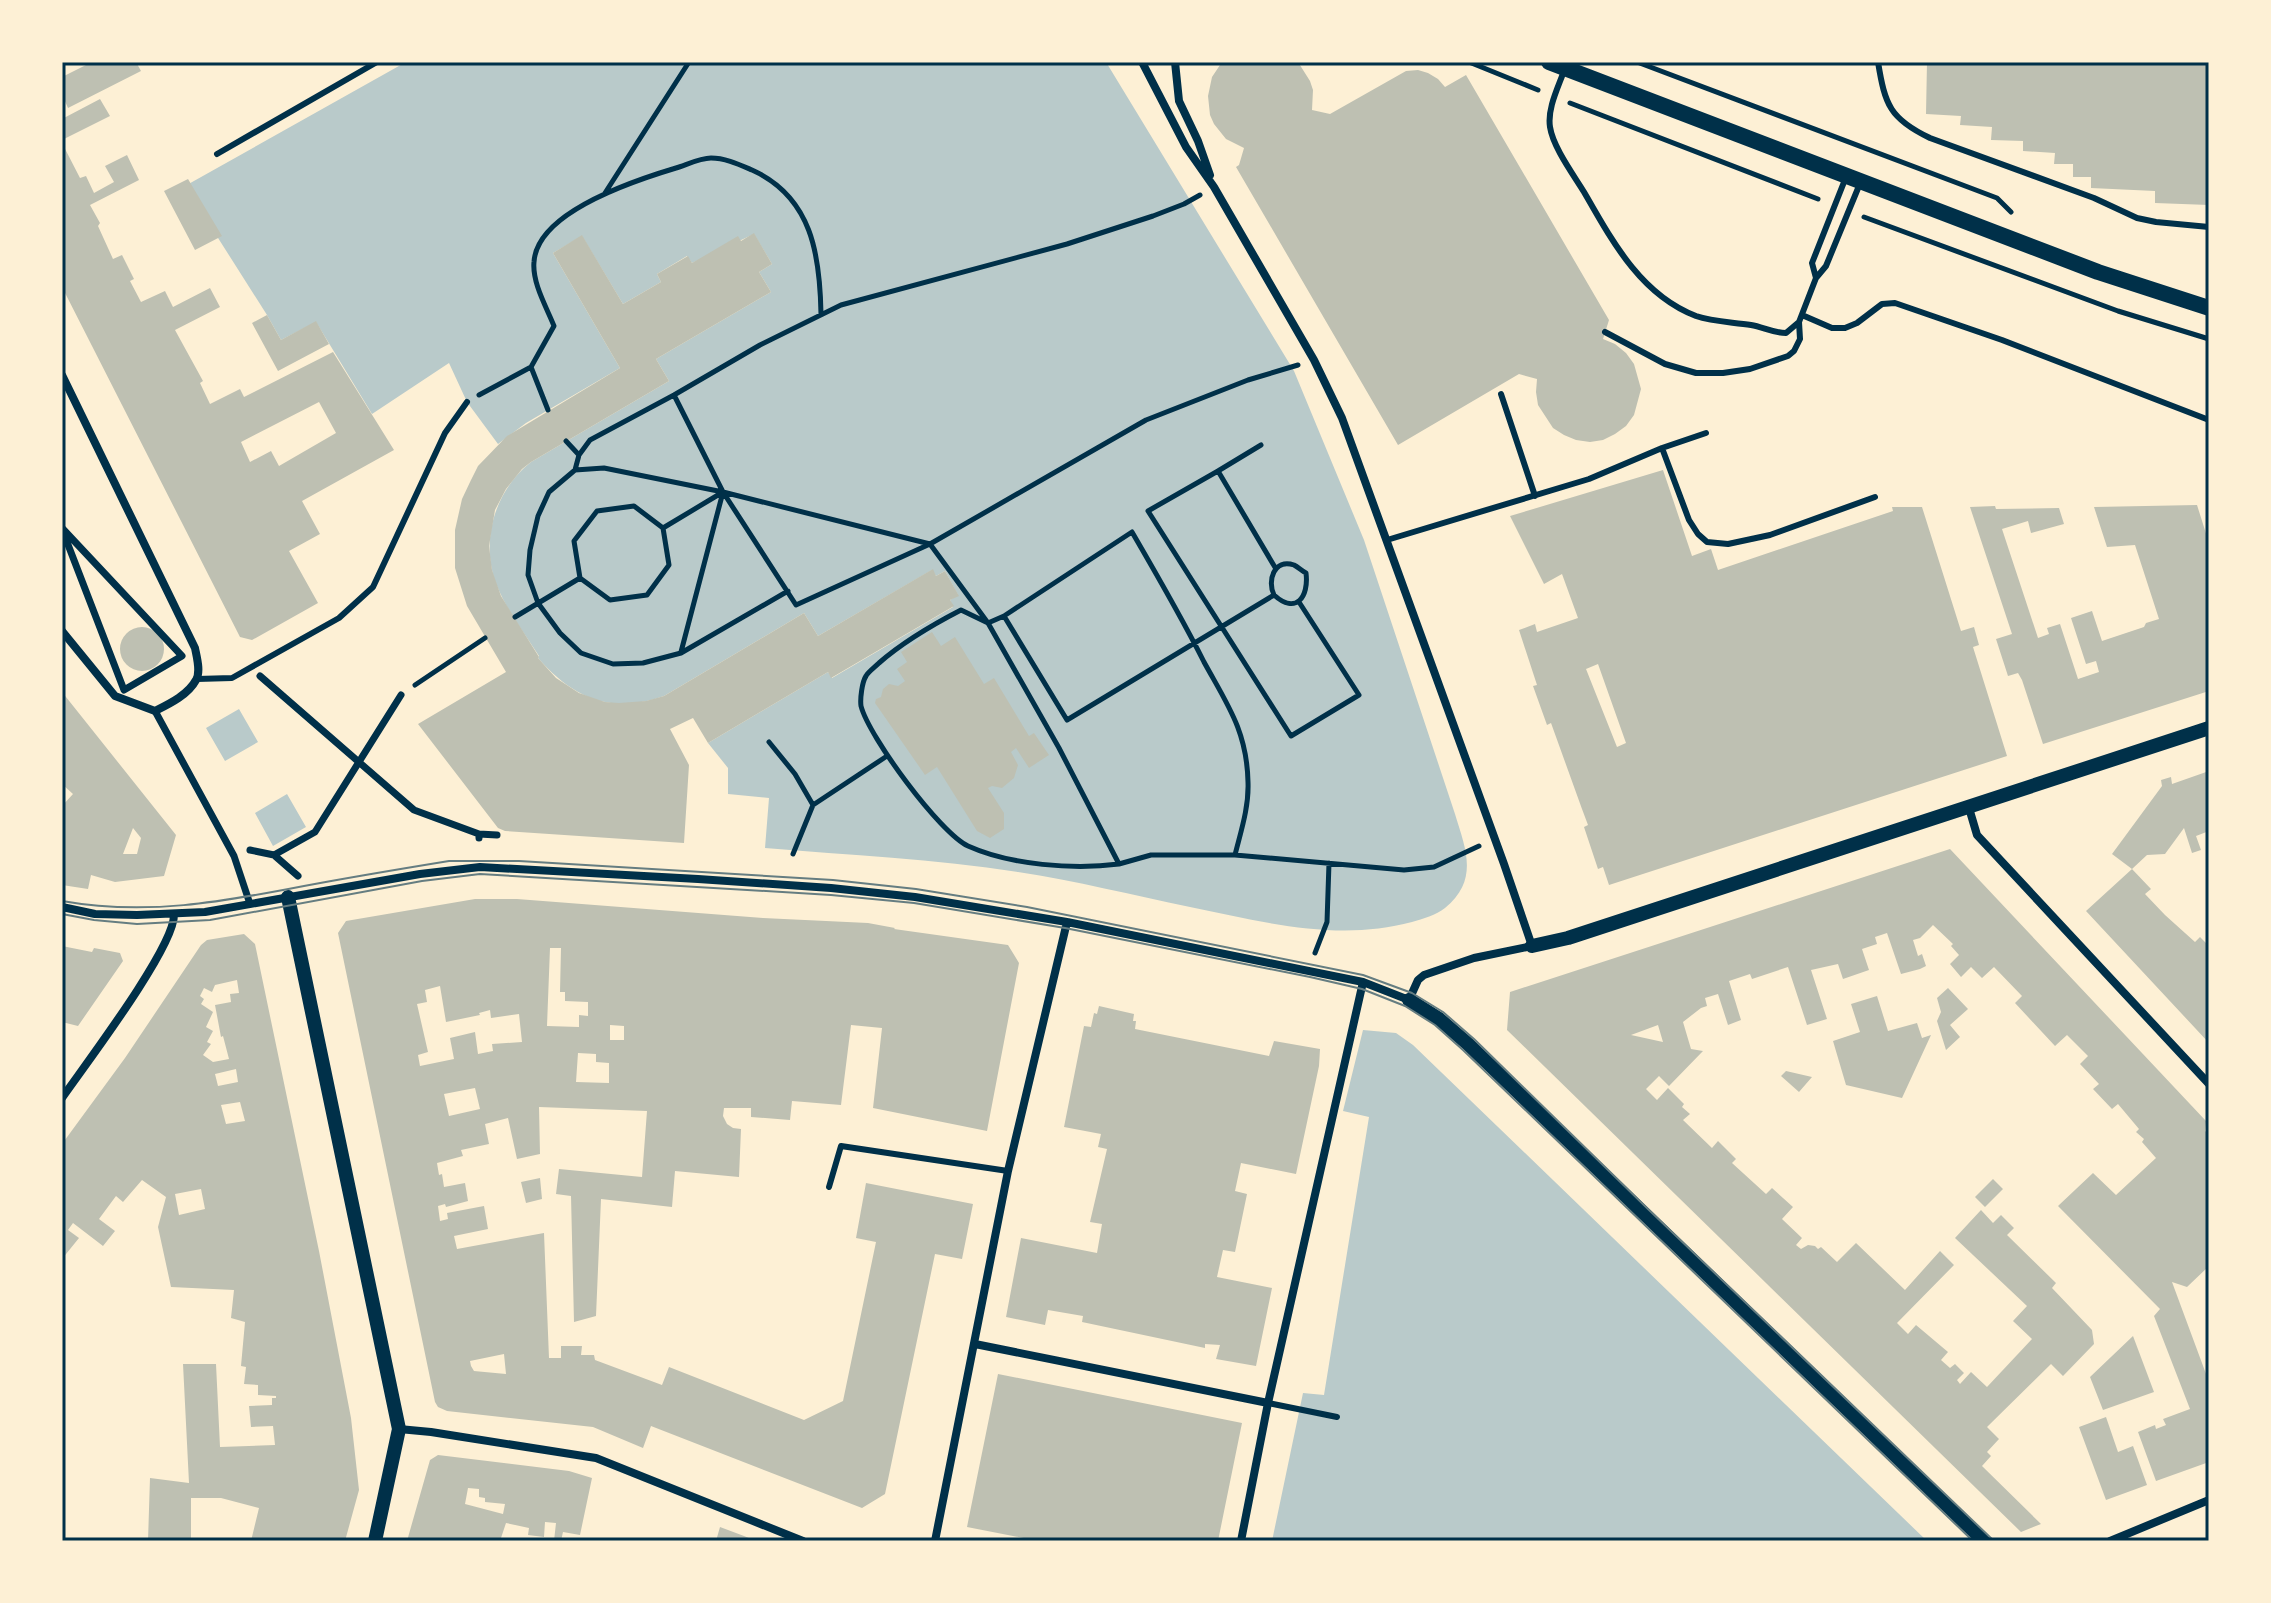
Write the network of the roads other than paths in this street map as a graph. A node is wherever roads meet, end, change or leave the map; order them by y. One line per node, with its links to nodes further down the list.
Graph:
1 (377, 62): 6 (lane)
2 (1142, 62): 8 (street)
3 (1175, 62): 8 (street)
4 (1878, 62): 9 (lane)
5 (1557, 65): 7 (main road); 12 (lane)
6 (217, 154)
7 (1854, 178): 10 (lane); 10 (lane); 11 (main road)
8 (1214, 187): 23 (street)
9 (2209, 227)
10 (1816, 278): 12 (lane)
11 (2209, 308)
12 (1800, 319): 13 (lane); 17 (lane)
13 (1605, 332)
14 (62, 375): 26 (street)
15 (1501, 394): 20 (lane)
16 (467, 402): 26 (lane)
17 (2208, 418)
18 (1706, 433): 19 (lane)
19 (1662, 448): 20 (lane); 21 (lane)
20 (1535, 496): 23 (lane)
21 (1875, 497)
22 (62, 529): 22 (street)
23 (1387, 540): 41 (street)
24 (62, 631): 28 (street)
25 (260, 676): 30 (street)
26 (197, 679): 28 (street)
27 (401, 695): 30 (street)
28 (155, 711): 37 (street)
29 (2209, 728): 31 (street)
30 (359, 762): 32 (street); 34 (street)
31 (1969, 808): 41 (street); 44 (street)
32 (497, 835)
33 (250, 850): 34 (street)
34 (274, 855): 35 (street)
35 (298, 876)
36 (288, 897): 37 (street); 40 (street); 51 (street)
37 (250, 904): 39 (street)
38 (62, 907): 39 (street)
39 (174, 915): 45 (street)
40 (1067, 922): 42 (street); 46 (street)
41 (1532, 946): 43 (street)
42 (1363, 982): 43 (street); 49 (street)
43 (1409, 1000): 57 (street)
44 (2209, 1084)
45 (62, 1098)
46 (1008, 1171): 47 (lane); 48 (street)
47 (829, 1187)
48 (975, 1344): 49 (street); 55 (street)
49 (1268, 1403): 50 (lane); 56 (street)
50 (1337, 1417)
51 (399, 1429): 53 (street); 54 (street)
52 (2209, 1500): 58 (street)
53 (375, 1541)
54 (803, 1541)
55 (935, 1541)
56 (1241, 1541)
57 (1984, 1541)
58 (2110, 1541)

